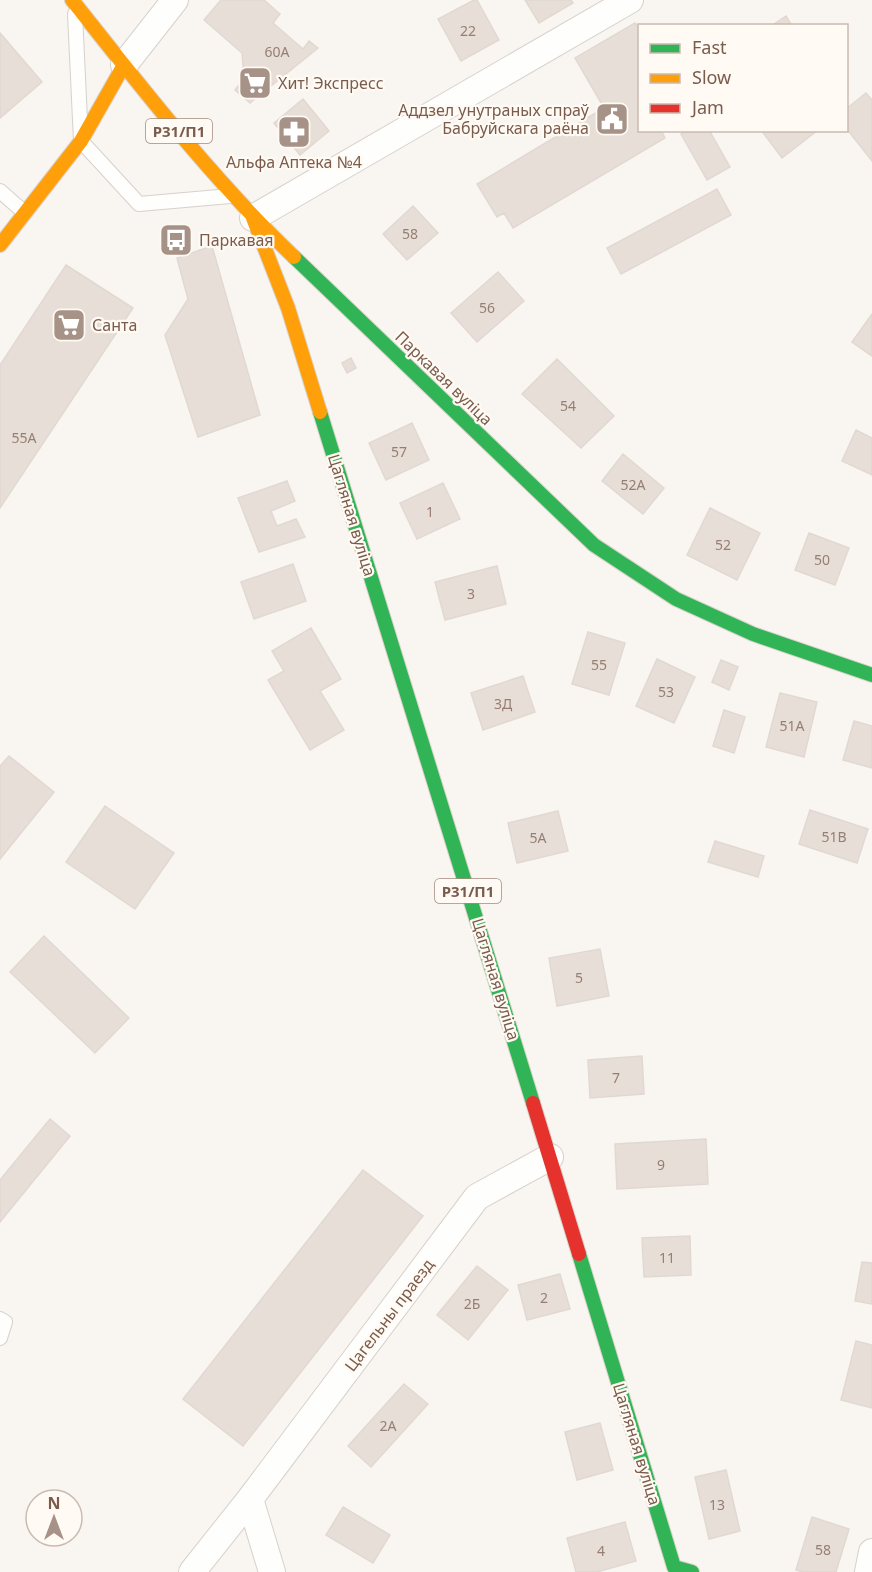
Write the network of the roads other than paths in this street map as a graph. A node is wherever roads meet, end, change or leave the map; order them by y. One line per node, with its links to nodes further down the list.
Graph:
1 (175, 0): 4 (street)
2 (630, 0): 9 (street)
3 (73, 1): 4 (main road, Паркавая вуліца / Р31/П1); 5 (lane)
4 (124, 65): 5 (main road); 7 (main road, Паркавая вуліца / Р31/П1)
5 (81, 141): 7 (lane); 8 (main road)
6 (0, 191): 8 (lane)
7 (235, 196): 9 (main road, Паркавая вуліца)
8 (25, 213): 10 (main road)
9 (253, 218): 11 (main road, Паркавая вуліца); 12 (main road, Цагляная вуліца / Р31/П1)
10 (0, 245)
11 (872, 675)
12 (550, 1158): 15 (street, Цагельны праезд); 17 (main road, Цагляная вуліца / Р31/П1)
13 (0, 1319): 14 (lane)
14 (0, 1338)
15 (250, 1499): 18 (street, Цагельны праезд); 19 (street)
16 (872, 1551): 20 (street)
17 (680, 1570)
18 (192, 1572)
19 (272, 1572)
20 (868, 1572)

